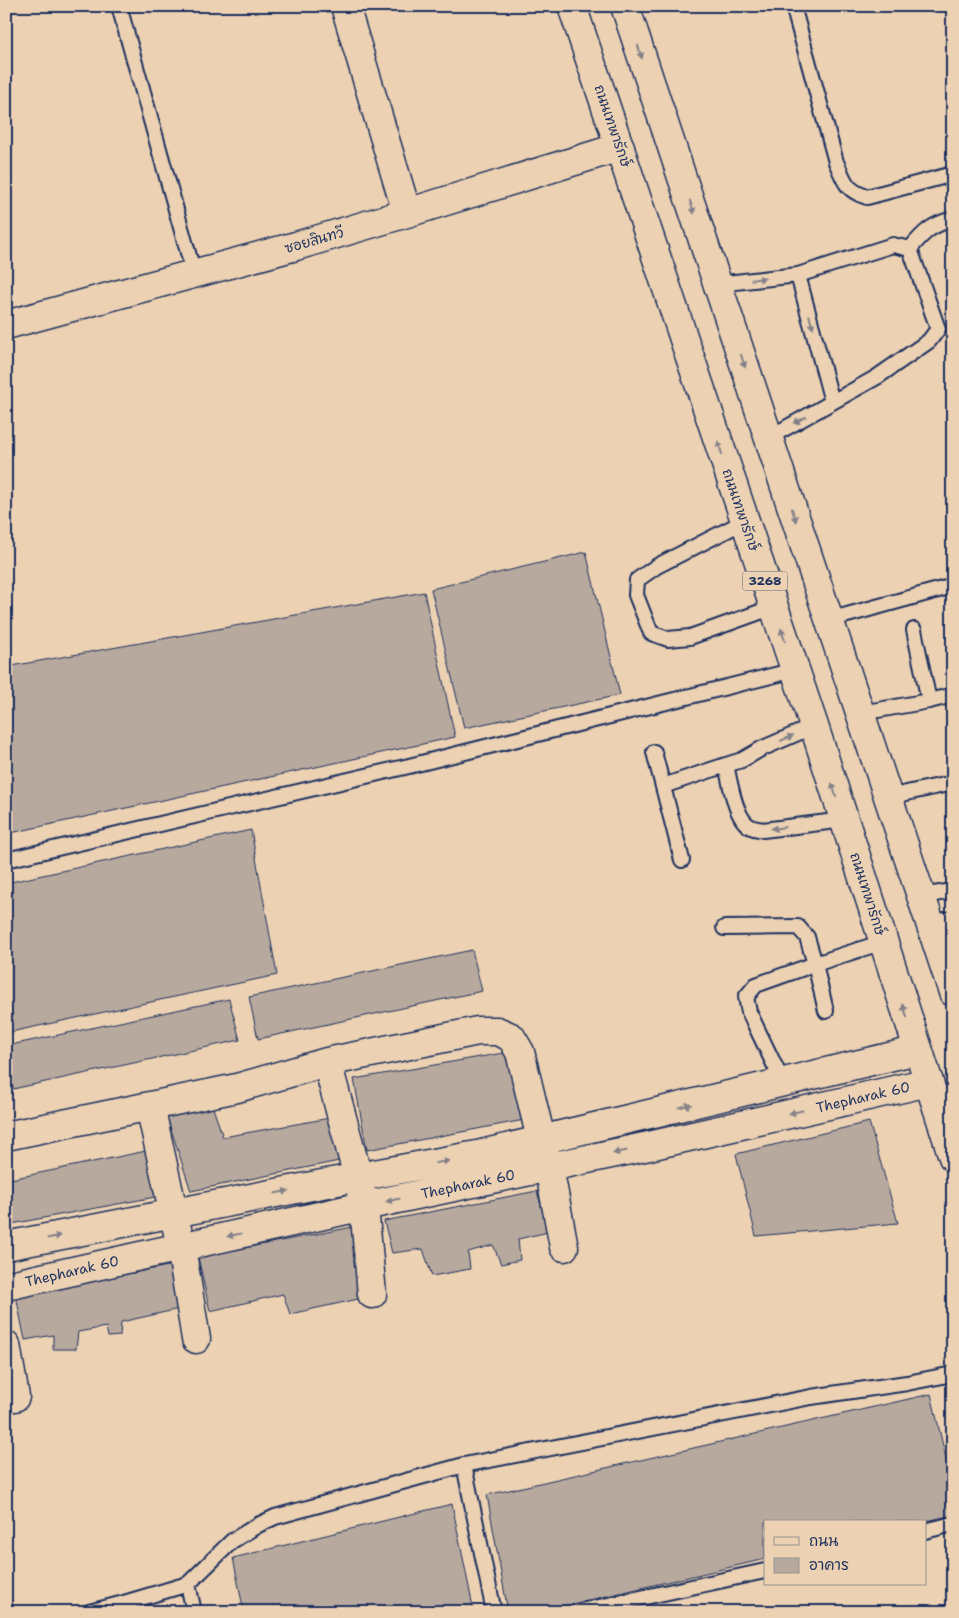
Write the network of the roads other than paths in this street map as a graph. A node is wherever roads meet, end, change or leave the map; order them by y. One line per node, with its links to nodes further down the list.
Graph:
1 (119, 6): 11 (lane)
2 (345, 6): 8 (street)
3 (572, 6): 6 (street, ถนนเทพารักษ์ / 3268)
4 (625, 6): 13 (street, one-way to 13)
5 (793, 6): 7 (lane)
6 (620, 146): 8 (street, ซอยสินทวี); 17 (street, ถนนเทพารักษ์ / 3268, one-way to 6)
7 (953, 174)
8 (407, 213): 11 (street, ซอยสินทวี)
9 (953, 219): 10 (lane)
10 (910, 249): 12 (lane); 15 (lane)
11 (194, 274): 14 (street, ซอยสินทวี)
12 (798, 275): 13 (lane, one-way to 12); 15 (lane, one-way to 15)
13 (718, 284): 16 (street, one-way to 16)
14 (6, 325)
15 (832, 402): 16 (lane, one-way to 16)
16 (768, 438): 20 (street, one-way to 20)
17 (745, 521): 19 (street, ถนนเทพารักษ์ / 3268); 19 (lane)
18 (953, 586): 20 (lane)
19 (774, 607): 22 (street, ถนนเทพารักษ์ / 3268, one-way to 19)
20 (829, 620): 25 (street)
21 (914, 630): 24 (lane)
22 (794, 670): 26 (street, ถนนเทพารักษ์ / 3268); 33 (lane)
23 (953, 695): 24 (lane)
24 (929, 702): 25 (lane)
25 (861, 713): 31 (street)
26 (814, 726): 28 (lane, one-way to 26); 32 (street, ถนนเทพารักษ์ / 3268, one-way to 26)
27 (654, 752): 30 (lane)
28 (726, 765): 30 (lane); 32 (lane, one-way to 28)
29 (953, 783): 31 (lane)
30 (663, 786): 34 (lane)
31 (888, 797): 36 (street)
32 (844, 820): 39 (street, ถนนเทพารักษ์ / 3268)
33 (6, 860)
34 (682, 860)
35 (953, 891): 36 (lane)
36 (921, 896): 37 (street)
37 (941, 920): 41 (street)
38 (724, 928): 40 (lane)
39 (883, 942): 40 (lane); 43 (street, ถนนเทพารักษ์ / 3268, one-way to 39)
40 (815, 964): 42 (lane); 46 (lane)
41 (953, 992)
42 (826, 1011)
43 (918, 1050): 45 (street, ถนนเทพารักษ์ / 3268); 46 (street, Thepharak 60)
44 (327, 1062): 47 (street); 50 (street); 54 (street)
45 (928, 1082): 51 (street, Thepharak 60, one-way to 51); 52 (street, ถนนเทพารักษ์ / 3268)
46 (783, 1083): 48 (street, Thepharak 60, one-way to 46)
47 (150, 1106): 49 (street); 56 (street)
48 (643, 1116): 50 (street, Thepharak 60); 51 (street)
49 (6, 1136)
50 (541, 1139): 53 (street); 54 (street, Thepharak 60, one-way to 50)
51 (650, 1146): 53 (street, Thepharak 60, one-way to 53)
52 (953, 1157)
53 (549, 1167): 55 (street, Thepharak 60, one-way to 55); 59 (street)
54 (358, 1177): 55 (street); 56 (street, Thepharak 60, one-way to 54)
55 (364, 1206): 58 (street, Thepharak 60, one-way to 58); 61 (street)
56 (173, 1214): 57 (street, Thepharak 60, one-way to 56); 58 (street)
57 (6, 1246)
58 (181, 1247): 60 (street, Thepharak 60); 62 (street)
59 (564, 1247)
60 (6, 1286)
61 (372, 1294)
62 (196, 1339)
63 (6, 1345): 65 (street)
64 (953, 1374): 66 (lane)
65 (15, 1397)
66 (464, 1466): 70 (lane); 73 (lane)
67 (953, 1524): 68 (lane)
68 (926, 1531)
69 (764, 1571): 74 (lane)
70 (188, 1584): 71 (lane); 72 (lane)
71 (89, 1612)
72 (194, 1612)
73 (494, 1612)
74 (576, 1612)

